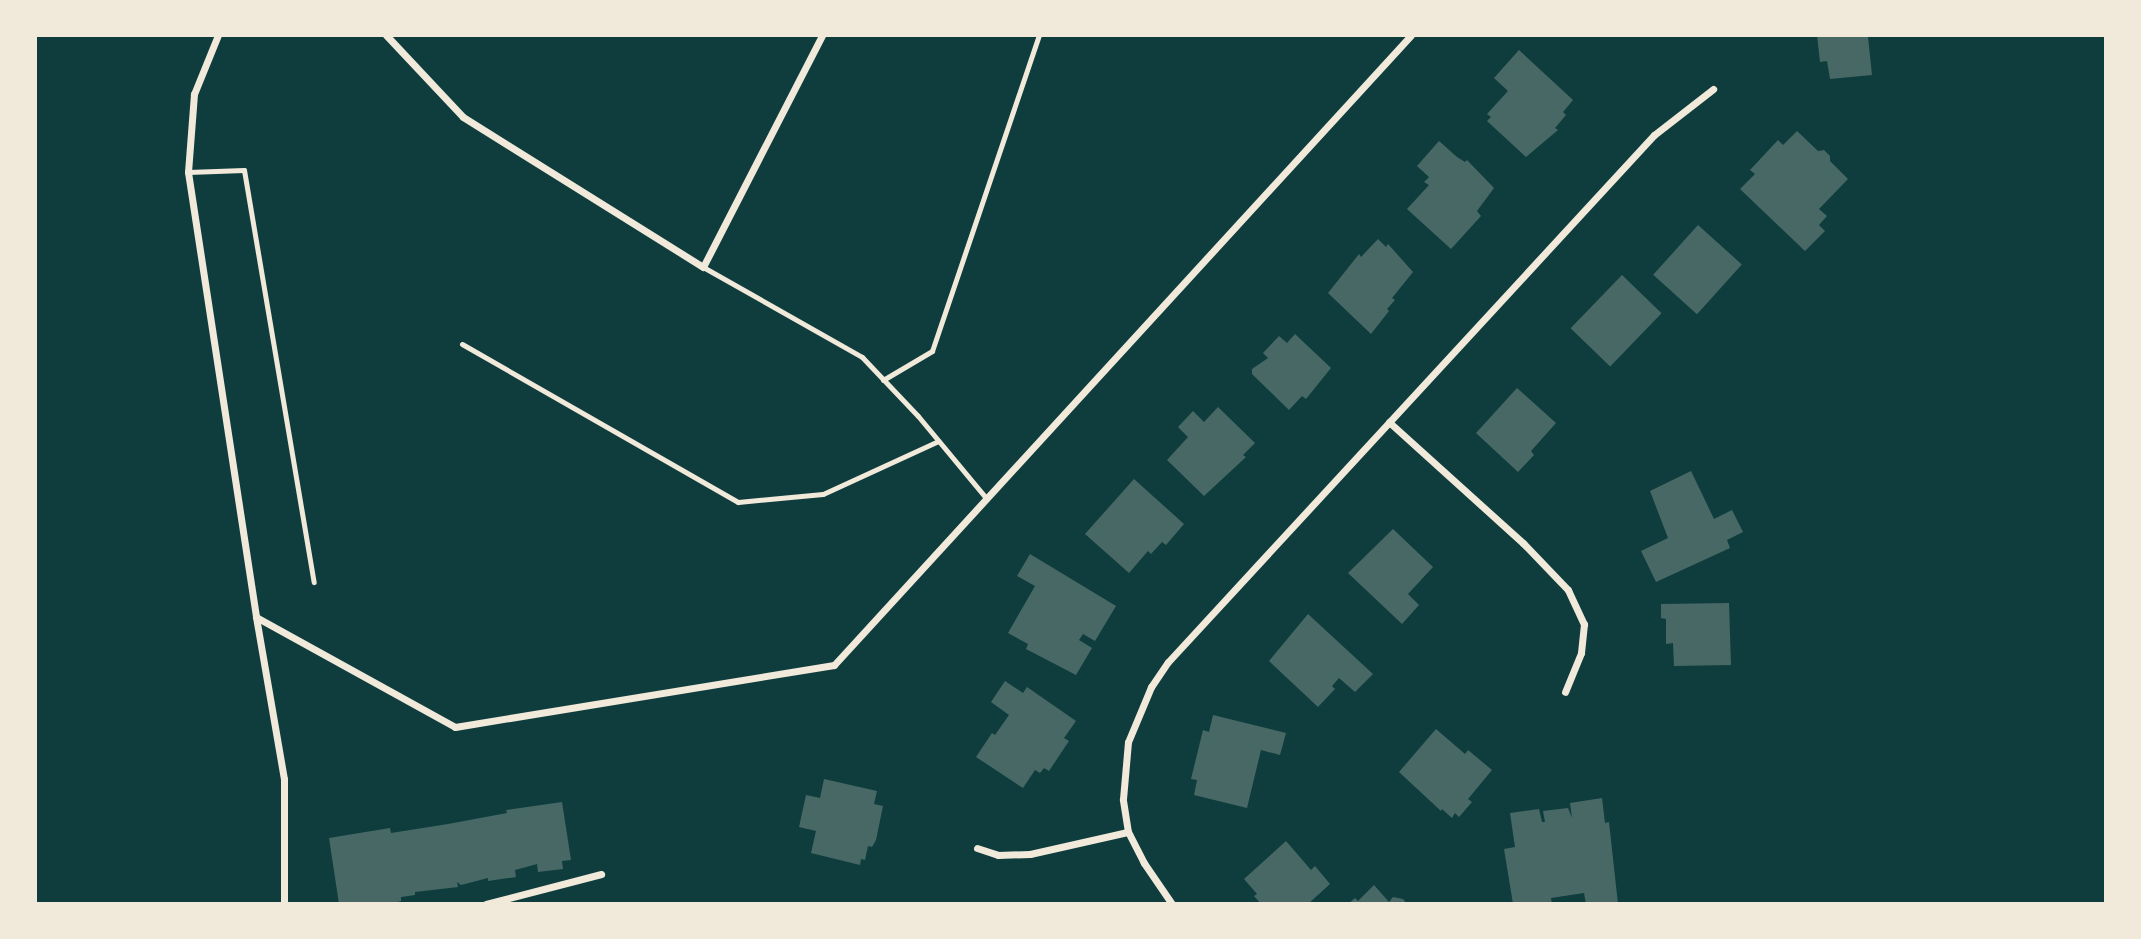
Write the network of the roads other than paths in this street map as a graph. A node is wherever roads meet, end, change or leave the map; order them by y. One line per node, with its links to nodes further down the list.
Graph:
1 (218, 35): 7 (street)
2 (386, 35): 8 (street)
3 (822, 35): 8 (street)
4 (1039, 35): 10 (lane)
5 (1411, 35): 13 (street)
6 (1713, 89): 11 (street)
7 (188, 172): 14 (lane); 15 (street)
8 (703, 267): 10 (lane)
9 (462, 344): 12 (lane)
10 (883, 380): 12 (lane)
11 (1389, 422): 16 (street); 17 (street)
12 (938, 440): 13 (lane)
13 (987, 499): 15 (street)
14 (314, 582)
15 (256, 617): 20 (street)
16 (1565, 692)
17 (1128, 832): 18 (street); 22 (street)
18 (977, 848)
19 (601, 874): 21 (street)
20 (284, 904)
21 (486, 904)
22 (1172, 904)

